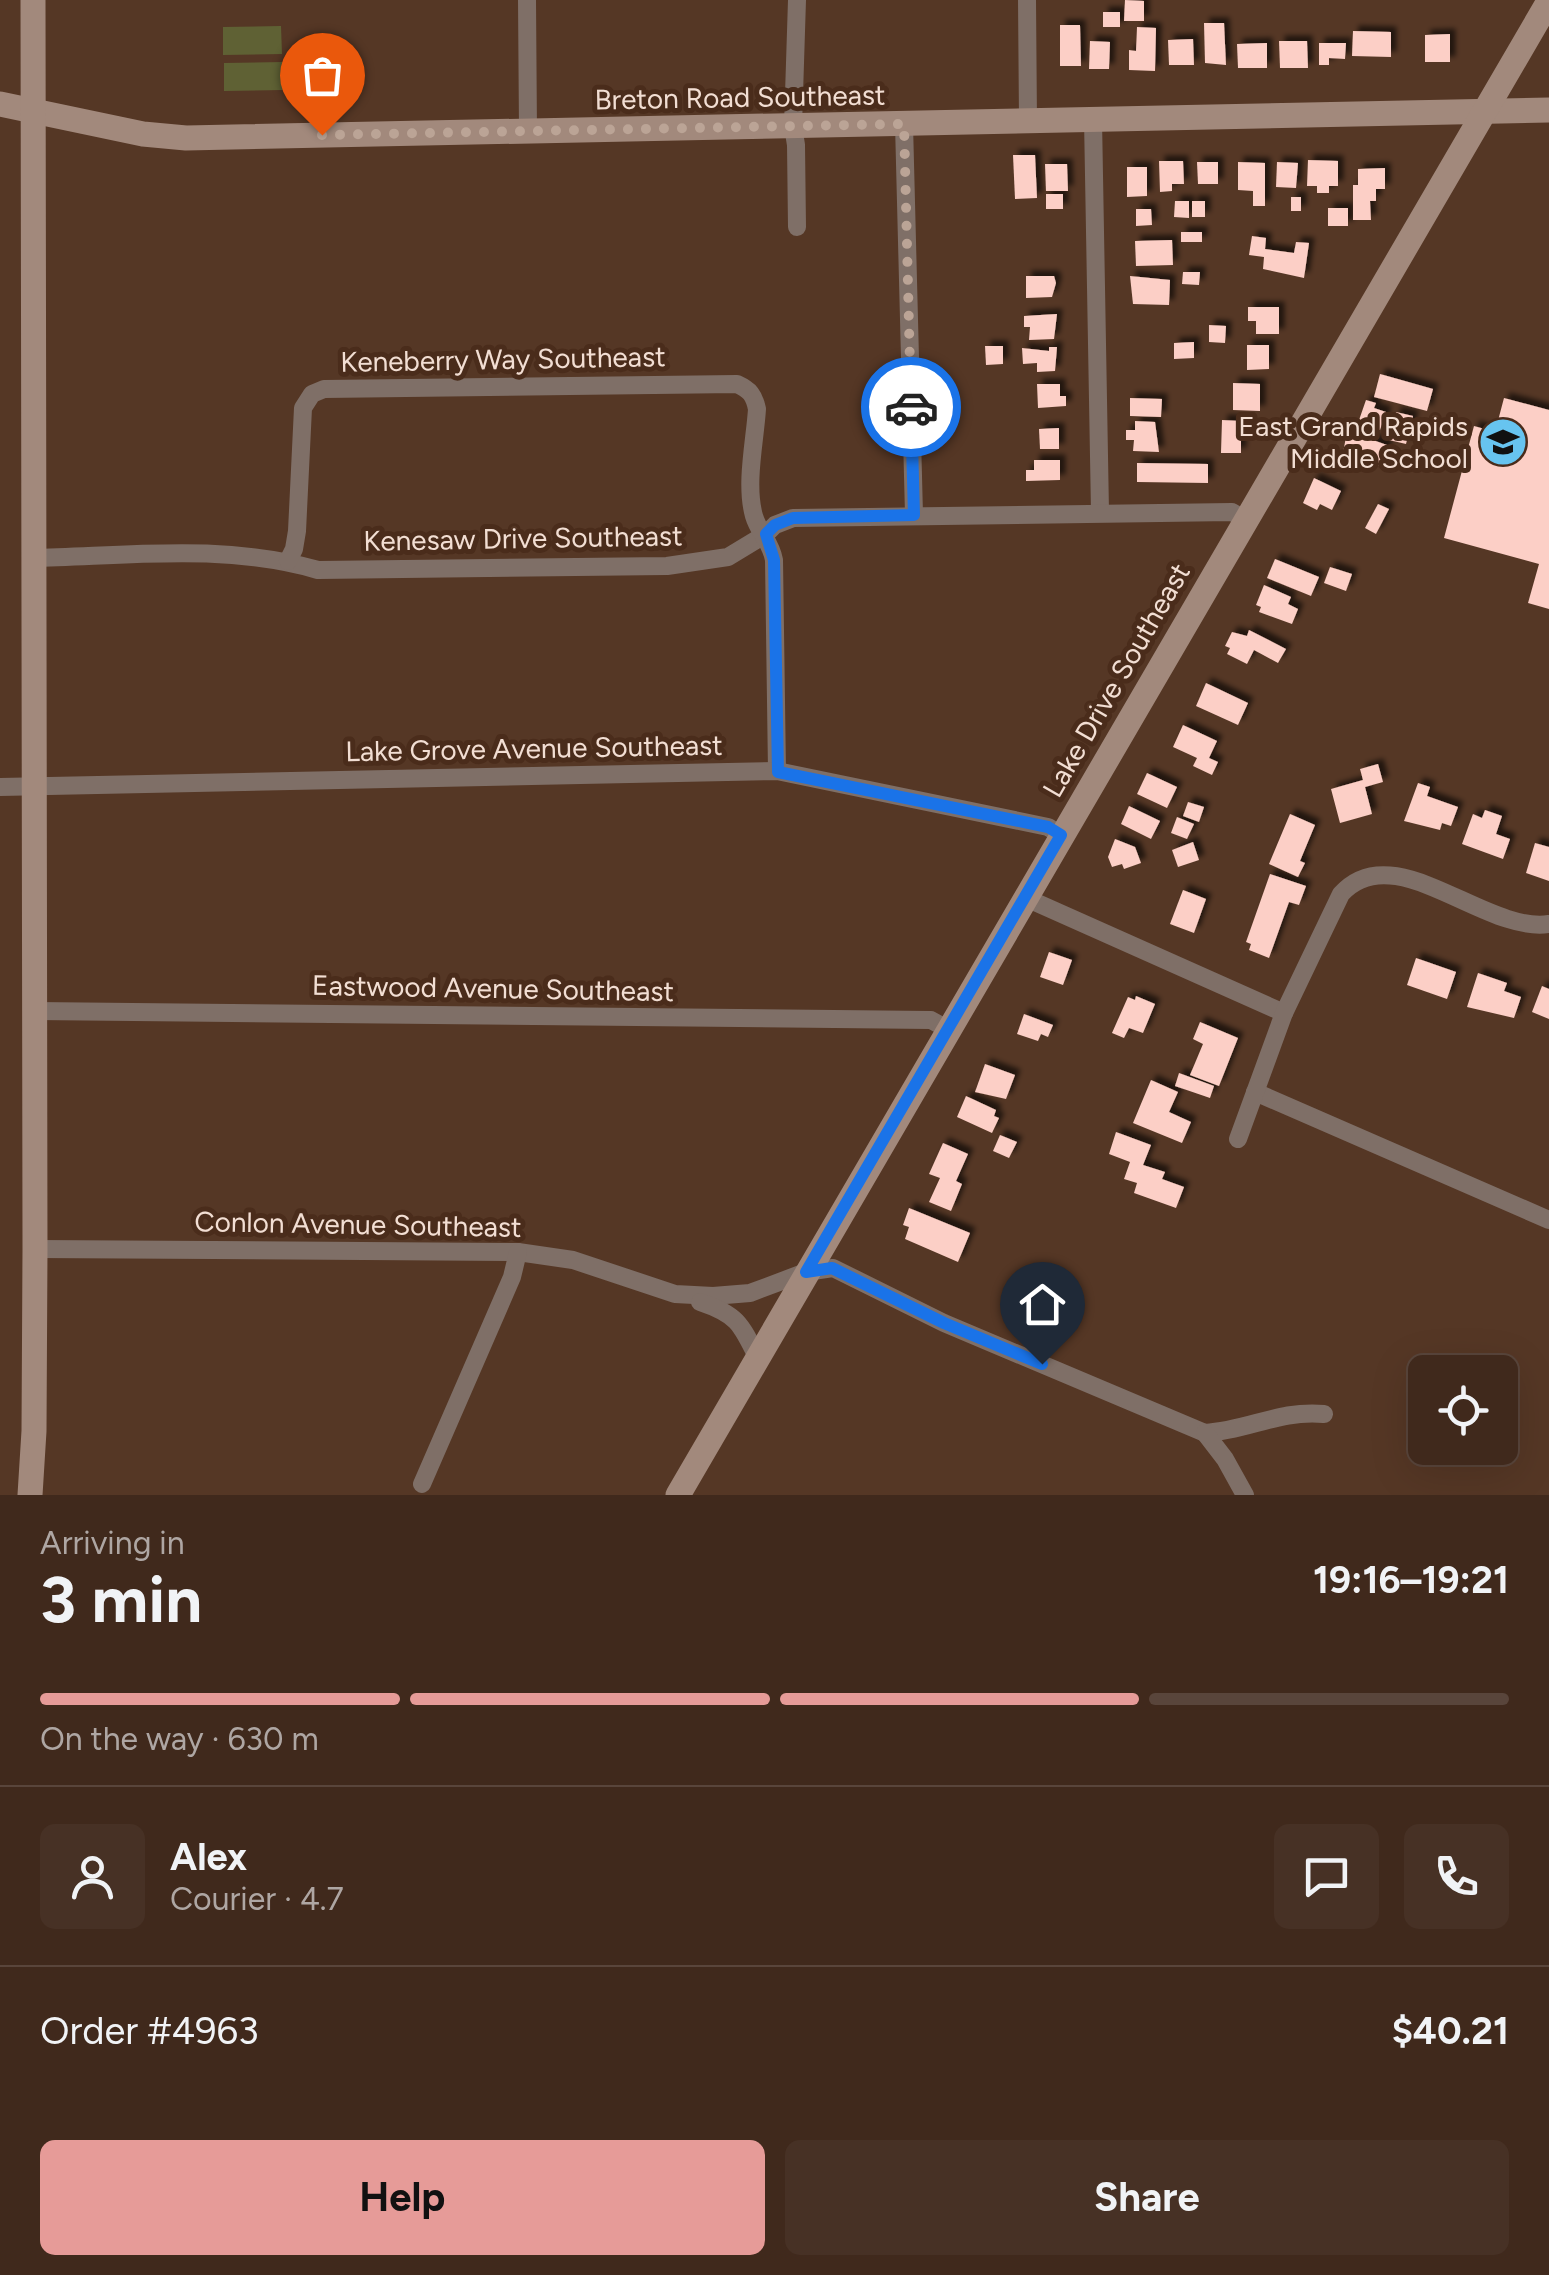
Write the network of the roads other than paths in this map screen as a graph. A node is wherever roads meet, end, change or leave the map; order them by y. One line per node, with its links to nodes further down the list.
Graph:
1 (33, 0): 8 (main road)
2 (527, 0): 14 (street)
3 (797, 0): 13 (street)
4 (1026, 0): 11 (street)
5 (1549, 2): 9 (main road, Lake Drive Southeast)
6 (0, 104): 8 (main road, Breton Road Southeast)
7 (1549, 110): 9 (main road, Breton Road Southeast)
8 (32, 111): 14 (main road, Breton Road Southeast); 20 (main road)
9 (1484, 113): 10 (main road, Breton Road Southeast); 18 (main road, Lake Drive Southeast)
10 (1093, 119): 11 (main road, Breton Road Southeast); 16 (street)
11 (1028, 121): 12 (main road, Breton Road Southeast)
12 (904, 124): 13 (main road, Breton Road Southeast); 17 (street)
13 (792, 126): 14 (main road, Breton Road Southeast); 15 (street)
14 (528, 131)
15 (797, 226)
16 (1100, 512): 17 (street, Kenesaw Drive Southeast); 18 (street, Kenesaw Drive Southeast)
17 (914, 515): 19 (street, Kenesaw Drive Southeast)
18 (1244, 519): 25 (main road, Lake Drive Southeast)
19 (766, 534): 21 (street, Kenesaw Drive Southeast); 21 (street, Keneberry Way Southeast); 22 (street)
20 (32, 558): 21 (street, Kenesaw Drive Southeast); 23 (main road)
21 (288, 561)
22 (778, 772): 23 (street, Lake Grove Avenue Southeast); 25 (street, Lake Grove Avenue Southeast)
23 (34, 785): 24 (street, Lake Grove Avenue Southeast); 28 (main road)
24 (0, 787)
25 (1061, 835): 26 (main road, Lake Drive Southeast)
26 (1026, 898): 29 (street); 30 (main road, Lake Drive Southeast)
27 (1549, 924): 29 (street)
28 (35, 1011): 30 (street, Eastwood Avenue Southeast); 34 (main road)
29 (1284, 1014): 31 (street)
30 (947, 1029): 36 (main road, Lake Drive Southeast)
31 (1256, 1092): 32 (street); 33 (street)
32 (1238, 1138)
33 (1549, 1220)
34 (35, 1249): 35 (street, Conlon Avenue Southeast); 42 (main road)
35 (518, 1252): 37 (street, Conlon Avenue Southeast); 41 (street)
36 (806, 1272): 37 (street, Conlon Avenue Southeast); 38 (main road, Lake Drive Southeast); 40 (street)
37 (675, 1294): 38 (street, Conlon Avenue Southeast)
38 (757, 1357): 43 (main road, Lake Drive Southeast)
39 (1324, 1414): 40 (street)
40 (1205, 1433): 44 (street)
41 (422, 1484)
42 (30, 1495)
43 (678, 1495)
44 (1245, 1495)

